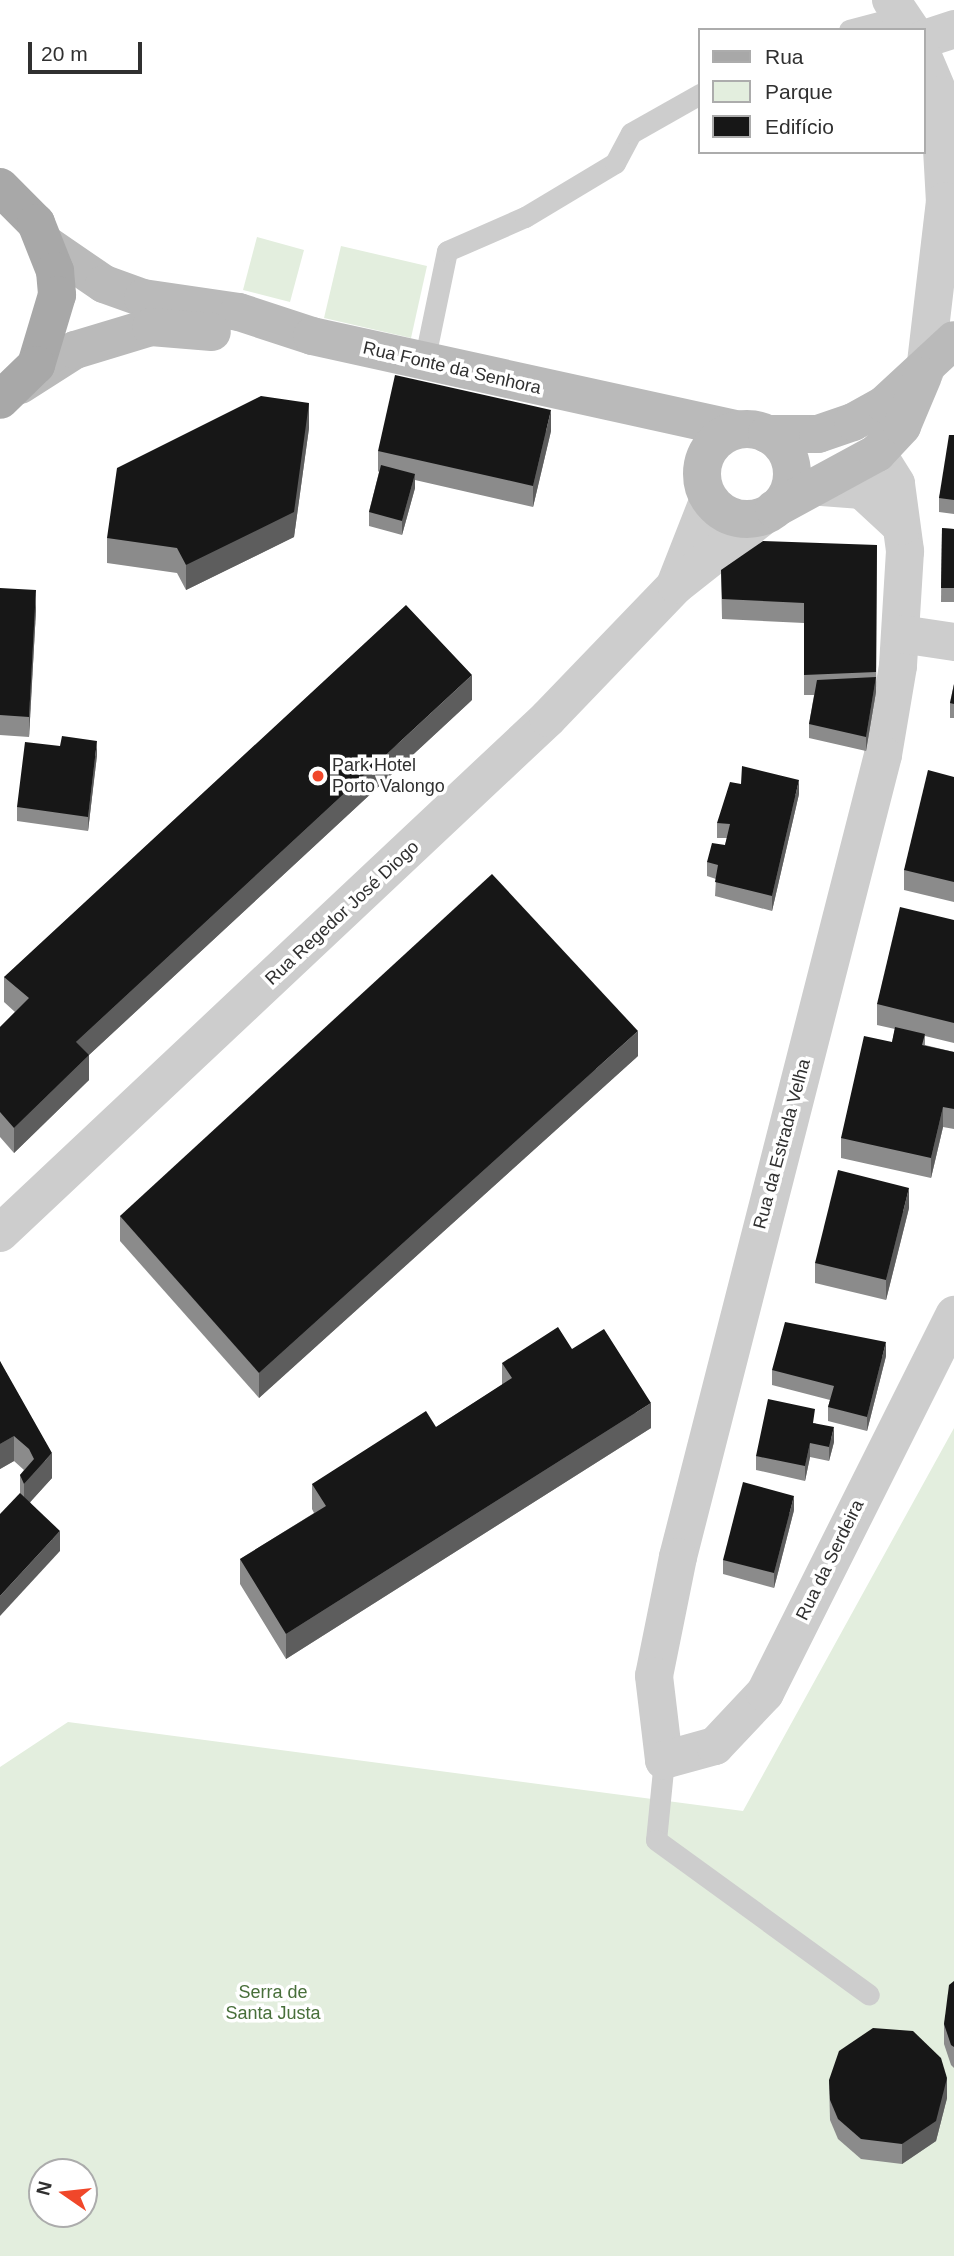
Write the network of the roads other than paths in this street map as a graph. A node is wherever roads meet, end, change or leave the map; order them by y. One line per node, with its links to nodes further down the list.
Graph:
1 (907, 21): 2 (lane); 3 (street)
2 (862, 28)
3 (954, 29)
4 (926, 65): 12 (street)
5 (698, 95): 11 (lane)
6 (0, 169): 7 (street)
7 (10, 196): 8 (main road)
8 (47, 245): 9 (street, Rua Fonte da Senhora); 13 (main road)
9 (312, 336): 11 (street, Rua Fonte da Senhora); 13 (street, Rua Fonte da Senhora)
10 (954, 341): 12 (street)
11 (424, 362): 14 (street, Rua Fonte da Senhora)
12 (925, 371): 16 (street); 17 (street)
13 (10, 392)
14 (592, 399): 15 (street, Rua Fonte da Senhora); 18 (street, Rua Fonte da Senhora)
15 (753, 432): 16 (street, Rua Fonte da Senhora); 18 (street); 20 (street)
16 (818, 434): 17 (street)
17 (886, 469): 19 (street); 21 (street, Rua da Estrada Velha)
18 (706, 485): 20 (street); 22 (street, Rua Regedor José Diogo)
19 (822, 487): 20 (street); 21 (street)
20 (768, 513): 22 (street, Rua Regedor José Diogo)
21 (901, 526): 23 (street, Rua da Estrada Velha)
22 (676, 585): 25 (street, Rua Regedor José Diogo)
23 (901, 634): 24 (street); 27 (street, Rua da Estrada Velha)
24 (954, 642)
25 (9, 1224)
26 (954, 1315): 27 (street, Rua da Serdeira)
27 (664, 1760): 28 (lane)
28 (869, 1995)

